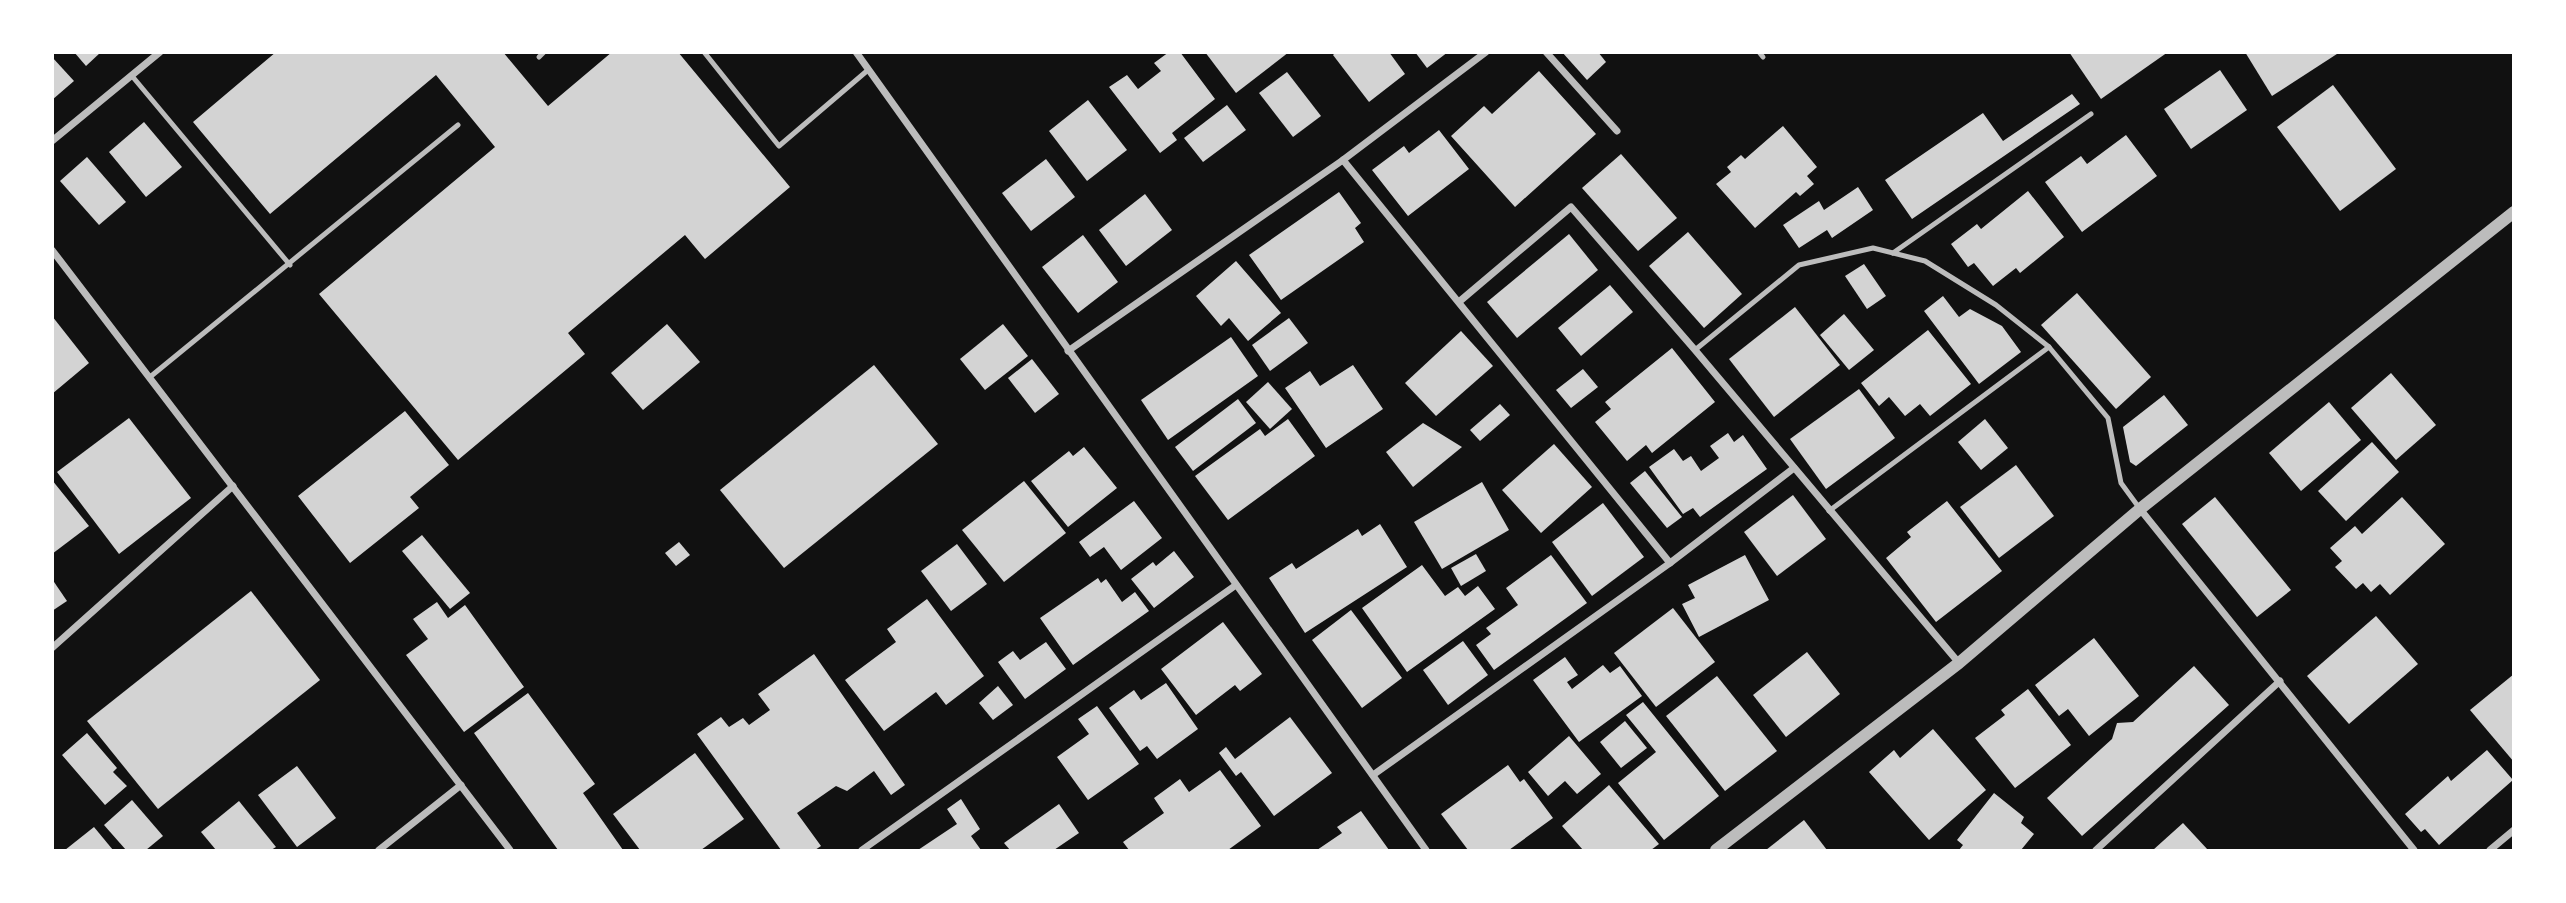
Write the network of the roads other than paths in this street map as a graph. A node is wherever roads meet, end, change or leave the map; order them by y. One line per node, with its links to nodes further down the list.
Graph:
1 (160, 52): 7 (street)
2 (704, 52): 6 (lane)
3 (856, 52): 6 (street)
4 (1486, 52): 12 (street)
5 (1546, 52): 10 (street)
6 (868, 70): 20 (street)
7 (132, 76): 11 (street); 16 (lane)
8 (2091, 114): 15 (lane)
9 (458, 125): 16 (lane)
10 (1617, 131)
11 (52, 141)
12 (1343, 160): 17 (street); 20 (street)
13 (2514, 212): 24 (street)
14 (52, 250): 21 (street)
15 (1893, 253): 18 (lane); 19 (lane)
16 (290, 265): 21 (lane)
17 (1460, 301): 19 (street); 26 (street)
18 (2049, 347): 24 (lane); 25 (lane)
19 (1695, 350): 22 (street)
20 (1069, 351): 27 (street)
21 (150, 377): 23 (street)
22 (1794, 468): 25 (street); 26 (street)
23 (233, 486): 28 (street); 32 (street)
24 (2140, 509): 29 (street); 30 (street)
25 (1829, 511): 29 (street)
26 (1670, 563): 31 (street)
27 (1236, 585): 31 (street); 36 (street)
28 (52, 649)
29 (1959, 663): 38 (street)
30 (2280, 681): 39 (street); 40 (street)
31 (1373, 775): 37 (street)
32 (461, 785): 34 (street); 35 (street)
33 (2514, 830): 41 (street)
34 (379, 850)
35 (510, 850)
36 (862, 850)
37 (1426, 850)
38 (1716, 850)
39 (2096, 850)
40 (2414, 850)
41 (2490, 850)

